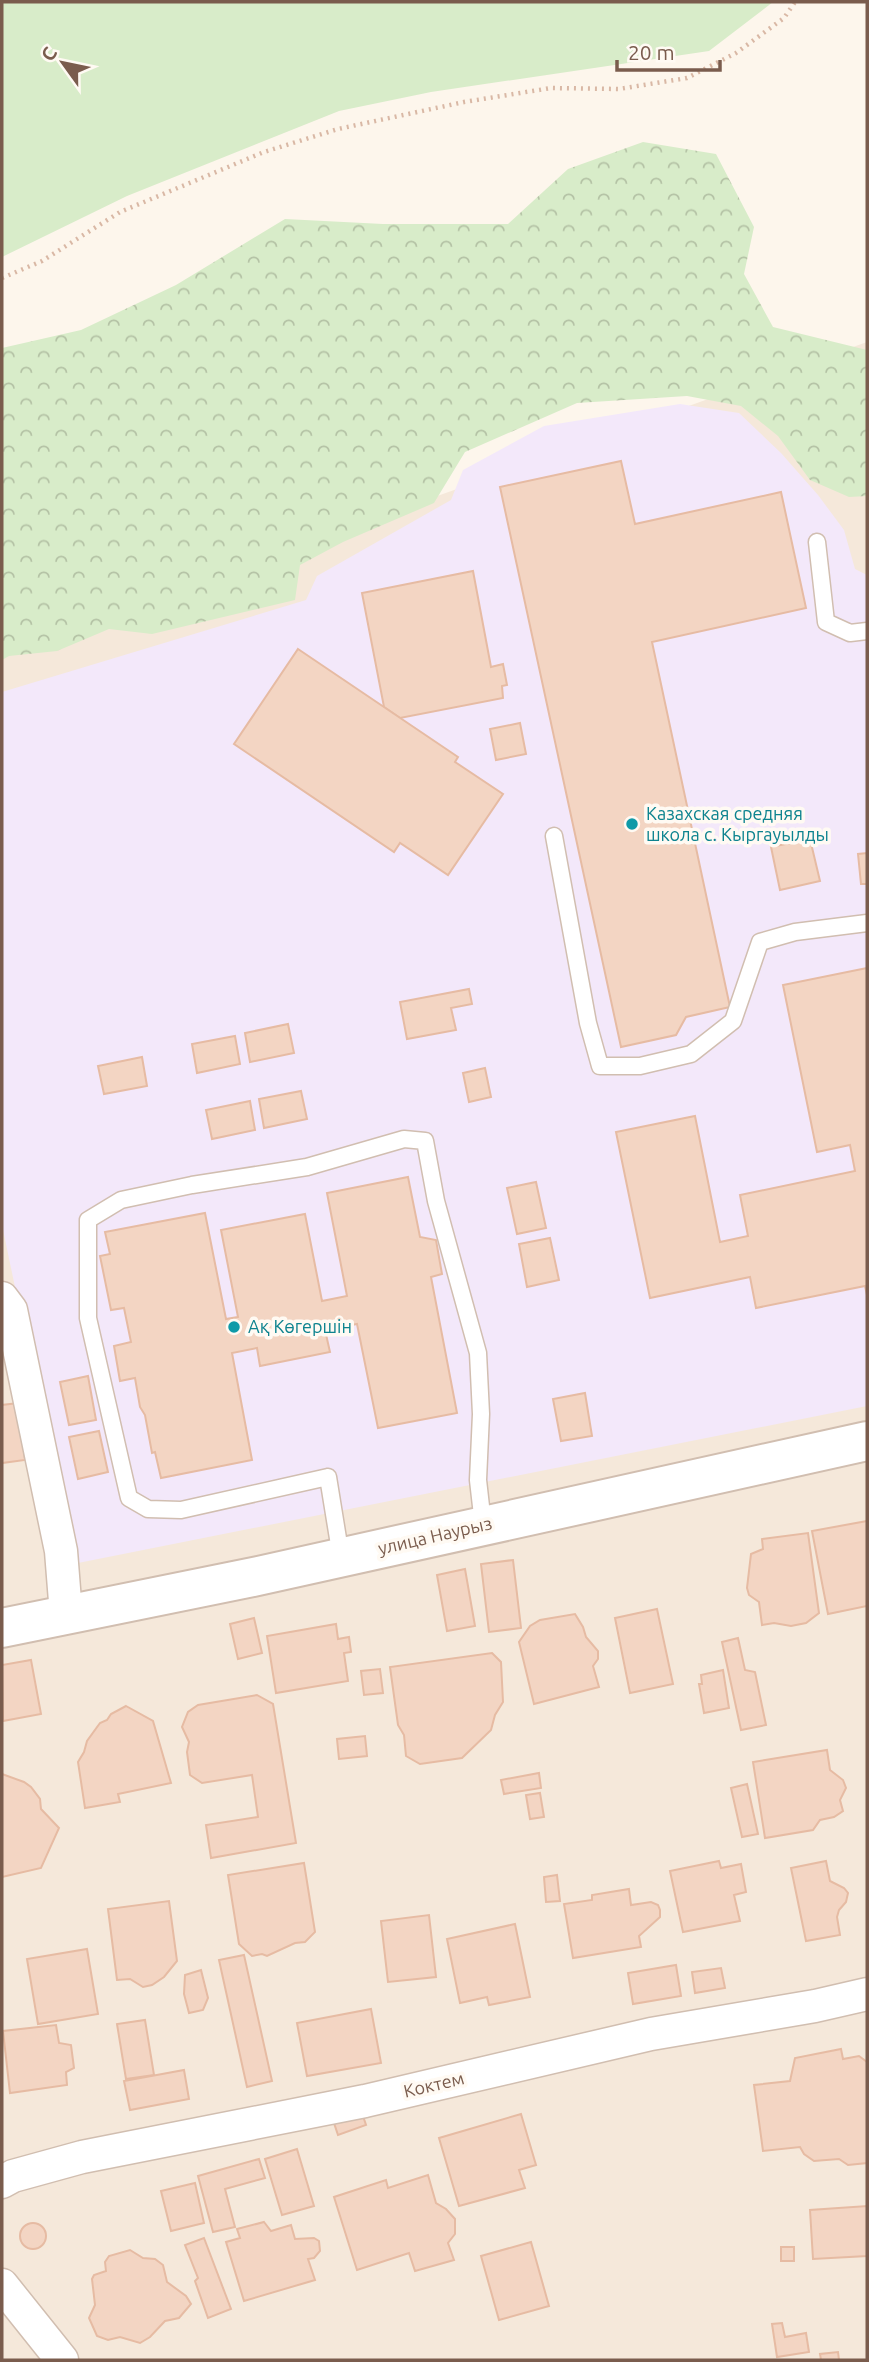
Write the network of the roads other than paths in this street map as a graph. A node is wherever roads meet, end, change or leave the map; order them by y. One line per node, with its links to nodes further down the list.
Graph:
1 (817, 542): 2 (lane)
2 (867, 631)
3 (554, 836): 4 (lane)
4 (867, 923)
5 (2, 1298): 9 (street)
6 (867, 1441): 7 (street, улица Наурыз)
7 (483, 1524): 8 (street, улица Наурыз); 8 (lane)
8 (341, 1557): 9 (street, улица Наурыз)
9 (66, 1614): 10 (street, улица Наурыз)
10 (2, 1628)
11 (867, 1994): 12 (street, Коктем)
12 (2, 2182)
13 (2, 2285): 14 (street)
14 (62, 2360)

